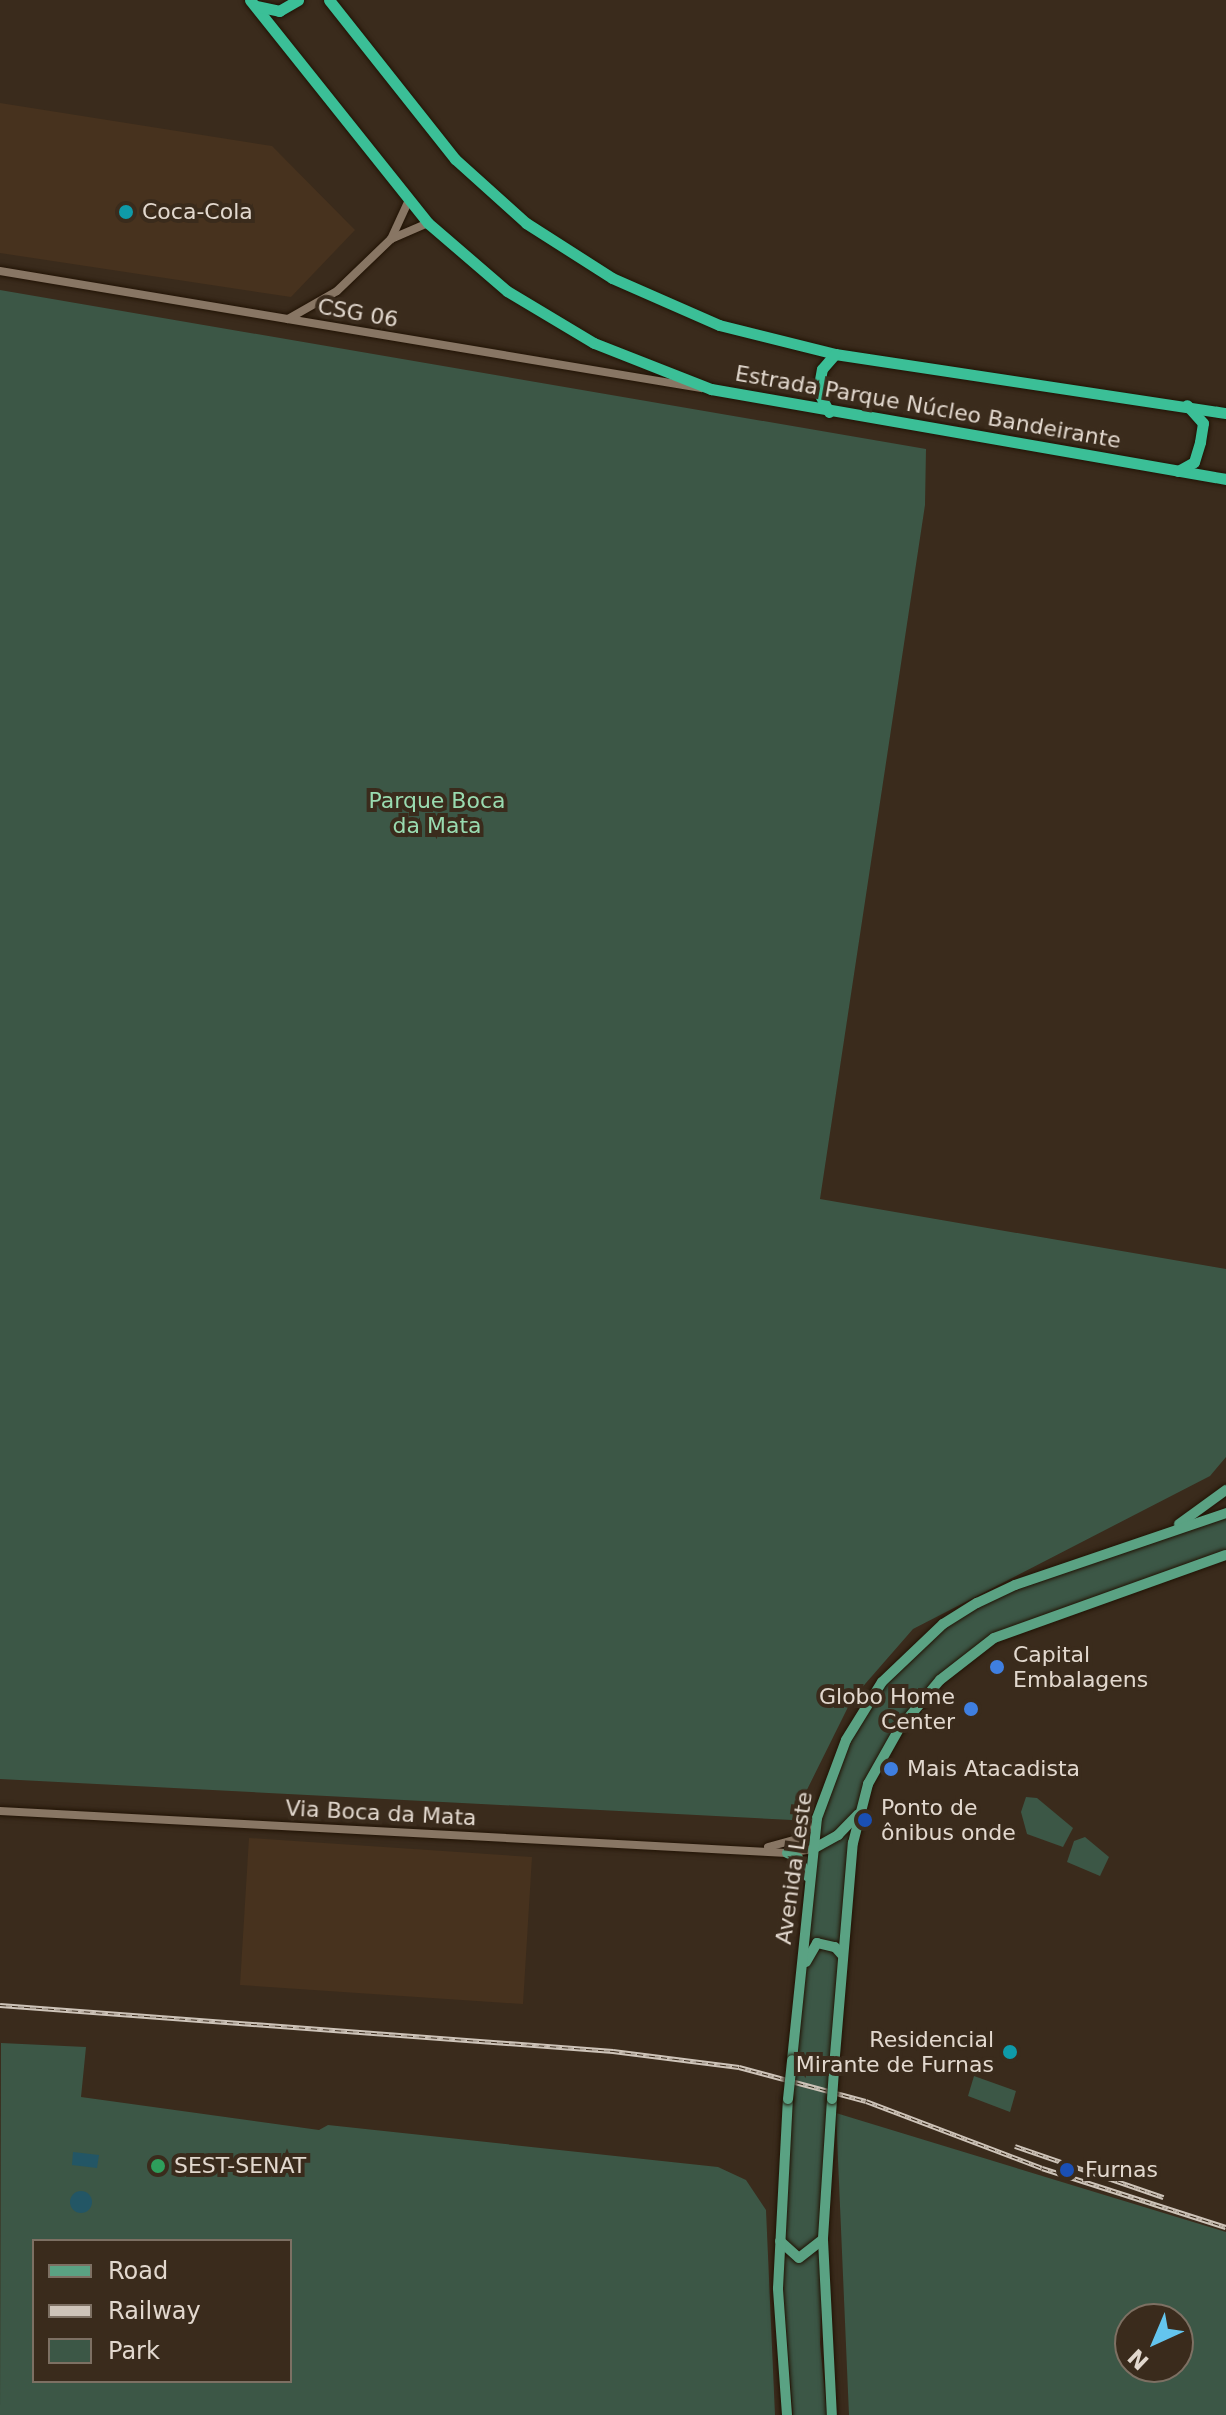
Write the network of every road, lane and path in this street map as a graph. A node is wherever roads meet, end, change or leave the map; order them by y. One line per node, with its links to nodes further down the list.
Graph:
1 (250, 0): 2 (highway); 4 (highway, Estrada Parque Núcleo Bandeirante)
2 (298, 0)
3 (329, 0): 9 (highway, Estrada Parque Núcleo Bandeirante)
4 (408, 202): 5 (highway, Estrada Parque Núcleo Bandeirante); 6 (street)
5 (428, 223): 6 (street); 10 (highway, Estrada Parque Núcleo Bandeirante)
6 (391, 239): 8 (street)
7 (0, 271): 8 (street, CSG 06)
8 (287, 319): 10 (street, CSG 06)
9 (835, 354): 11 (highway, Estrada Parque Núcleo Bandeirante); 12 (highway)
10 (711, 389): 12 (highway, Estrada Parque Núcleo Bandeirante)
11 (1187, 405): 13 (highway, Estrada Parque Núcleo Bandeirante); 14 (highway)
12 (830, 413): 14 (highway, Estrada Parque Núcleo Bandeirante)
13 (1226, 413)
14 (1178, 471): 15 (highway, Estrada Parque Núcleo Bandeirante)
15 (1226, 479)
16 (1226, 1490): 18 (main road)
17 (1226, 1513): 18 (main road, Avenida Leste)
18 (1173, 1529): 22 (main road, Avenida Leste)
19 (1226, 1555): 21 (main road)
20 (0, 1811): 23 (street, Via Boca da Mata)
21 (859, 1812): 24 (main road); 27 (main road)
22 (817, 1818): 23 (street, Via Boca da Mata); 24 (main road, Avenida Leste)
23 (760, 1848): 25 (street, Via Boca da Mata)
24 (813, 1849): 25 (street, Via Boca da Mata); 26 (main road, Avenida Leste)
25 (787, 1853): 26 (main road)
26 (809, 1878): 28 (main road, Avenida Leste)
27 (843, 1956): 28 (main road); 30 (main road, bridge)
28 (800, 1979): 29 (main road, Avenida Leste, bridge)
29 (779, 2236): 30 (main road); 31 (main road, Avenida Leste)
30 (823, 2240): 32 (main road)
31 (787, 2415)
32 (832, 2415)

